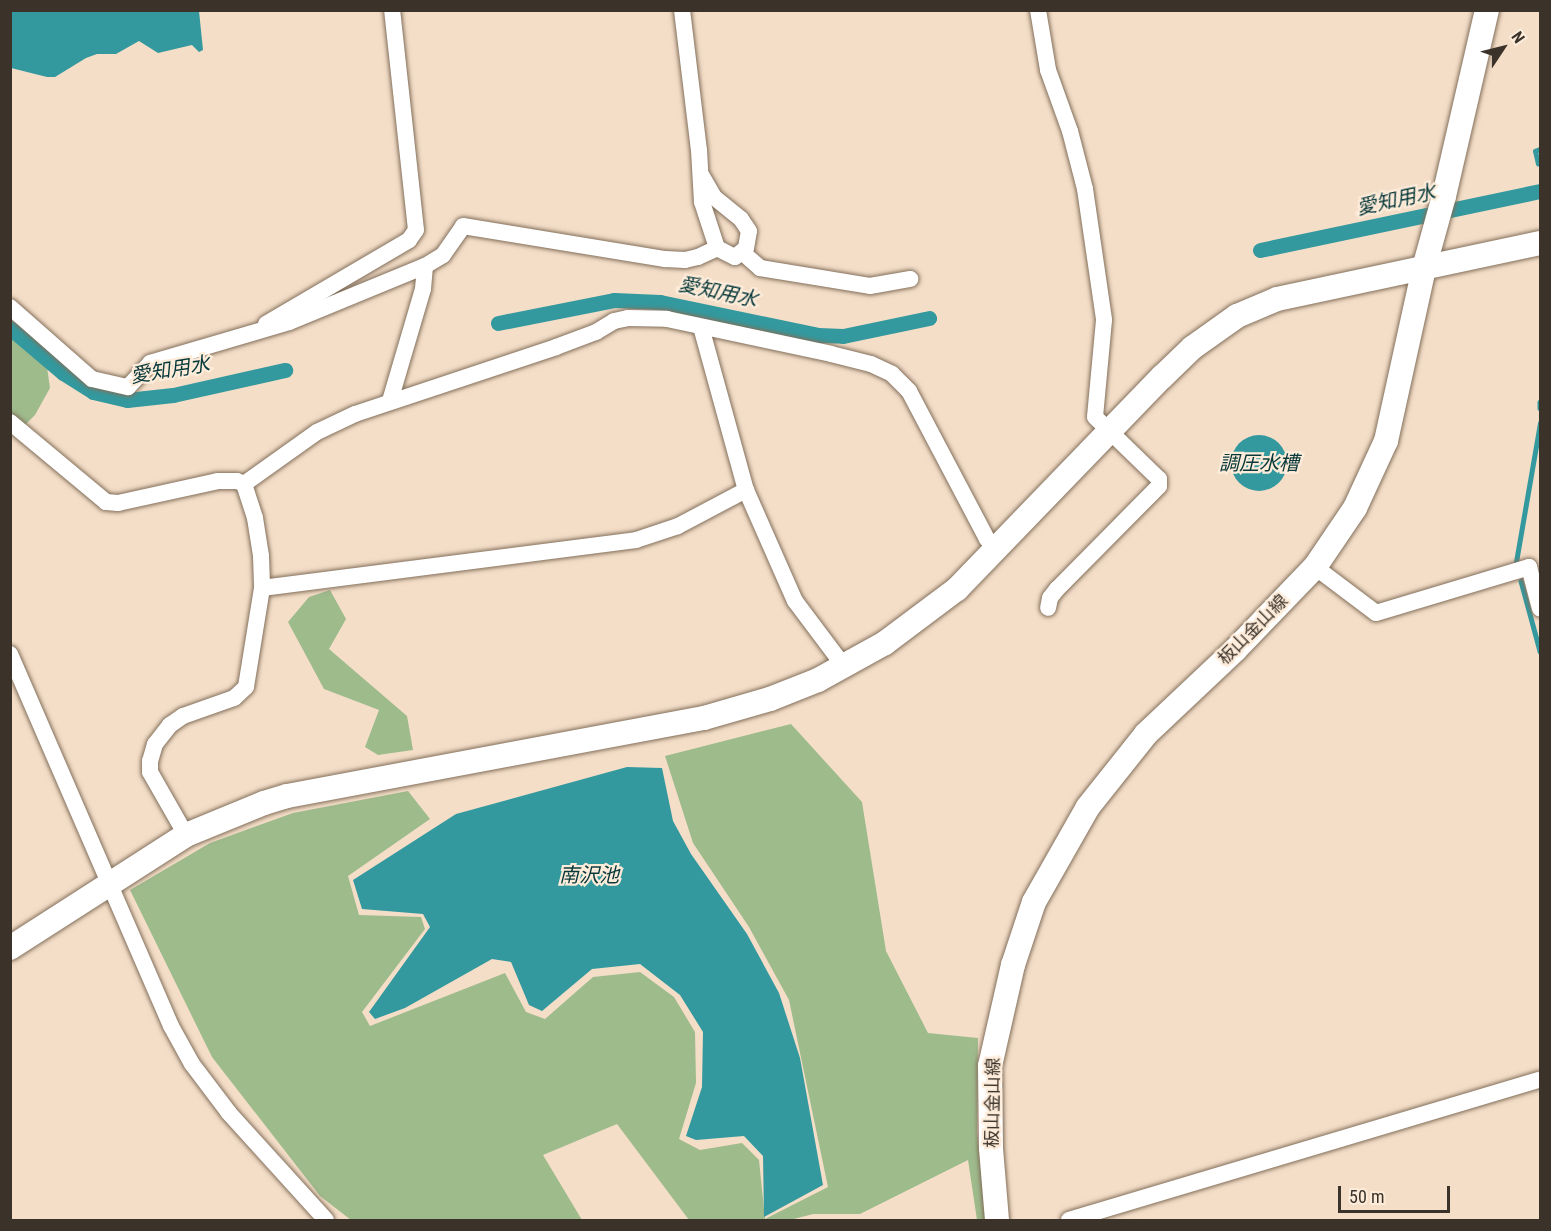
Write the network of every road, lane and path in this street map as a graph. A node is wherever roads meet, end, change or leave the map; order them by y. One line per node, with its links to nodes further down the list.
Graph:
1 (392, 10): 14 (street)
2 (682, 10): 5 (street)
3 (1038, 10): 17 (street)
4 (1488, 10): 10 (street, 板山金山線)
5 (702, 176): 7 (street); 8 (street)
6 (1540, 243): 10 (street)
7 (717, 248): 8 (street); 9 (street)
8 (743, 253): 11 (street)
9 (425, 266): 14 (street); 15 (street)
10 (1424, 268): 17 (street); 21 (street, 板山金山線)
11 (910, 279)
12 (10, 307): 14 (street)
13 (701, 327): 15 (street); 19 (street); 20 (street)
14 (259, 330)
15 (390, 401): 18 (street)
16 (10, 422): 18 (street)
17 (1109, 433): 20 (street); 23 (street)
18 (244, 484): 22 (street)
19 (746, 490): 22 (street); 26 (street)
20 (996, 549): 26 (street)
21 (1315, 567): 24 (street); 33 (street, 板山金山線)
22 (262, 588): 28 (street)
23 (1048, 608)
24 (1540, 609)
25 (10, 654): 27 (street)
26 (843, 665): 28 (street)
27 (15, 677): 29 (street)
28 (186, 835): 29 (street)
29 (110, 883): 30 (street); 32 (street)
30 (10, 948)
31 (1540, 1080): 34 (street)
32 (326, 1221)
33 (997, 1221)
34 (1069, 1221)

